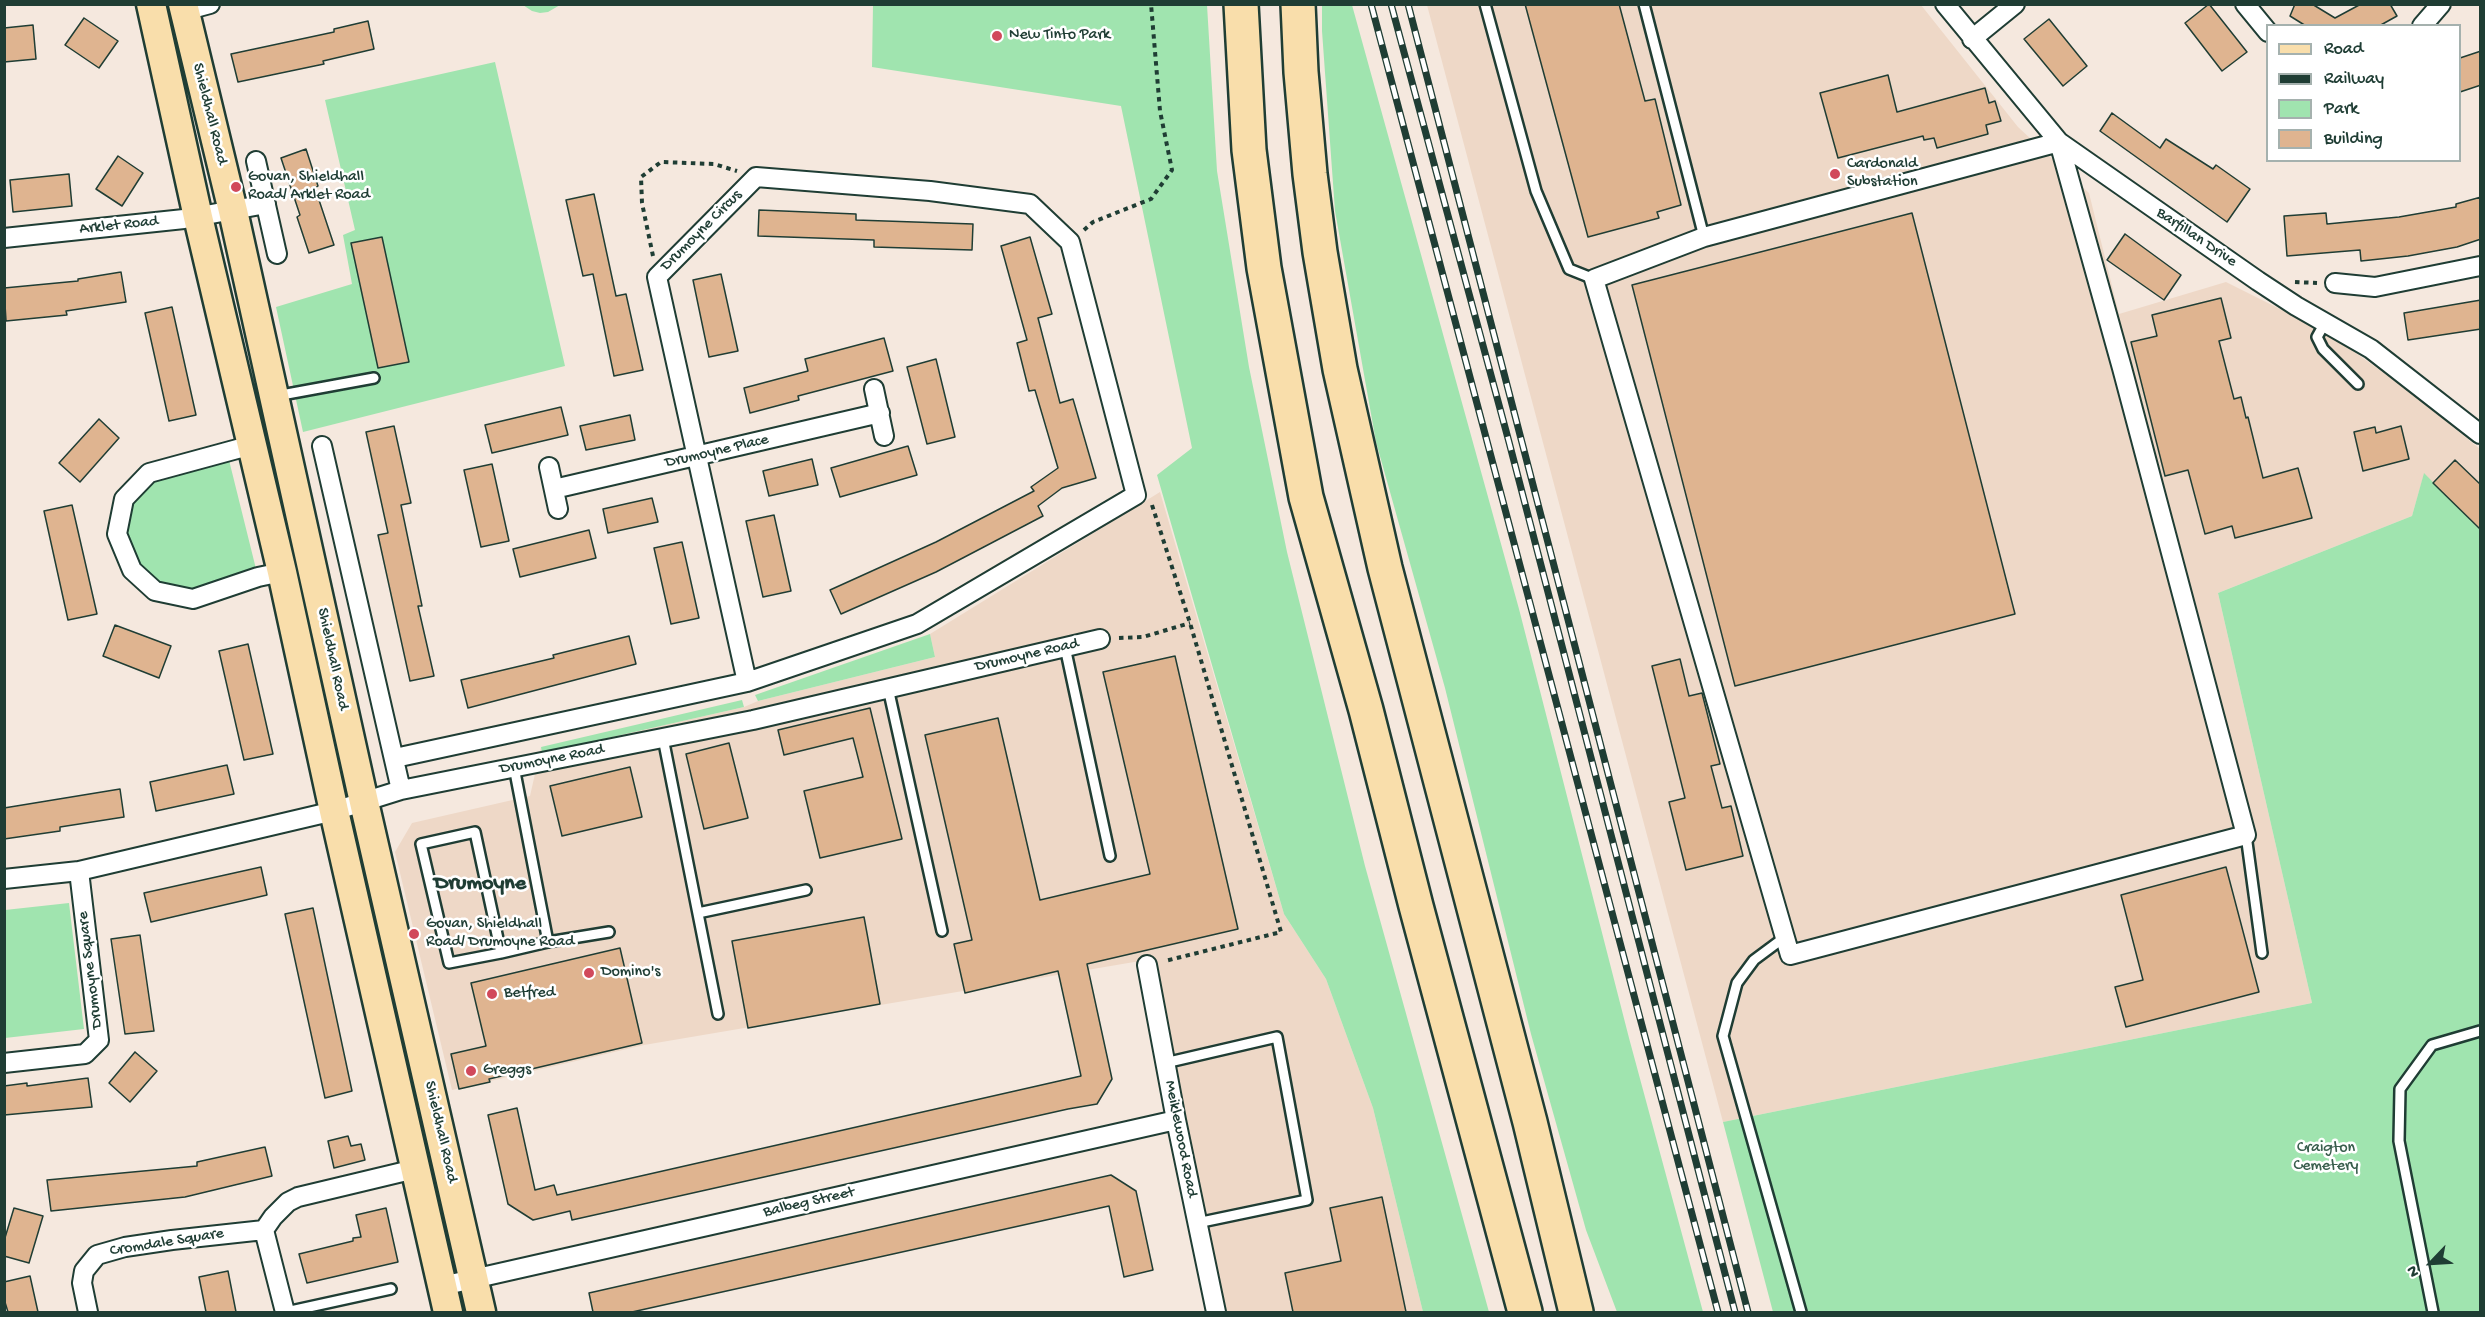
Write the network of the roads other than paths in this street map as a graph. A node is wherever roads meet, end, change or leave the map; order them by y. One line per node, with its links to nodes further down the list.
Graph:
1 (151, 4): 18 (main road, Shieldhall Road)
2 (1241, 4): 80 (highway)
3 (1298, 4): 69 (highway)
4 (1485, 4): 23 (lane)
5 (1644, 4): 19 (lane)
6 (1945, 4): 13 (street, Barfillan Drive)
7 (2015, 4): 13 (street)
8 (2245, 4): 12 (street)
9 (2441, 4): 11 (street)
10 (192, 6): 17 (main road, Shieldhall Road)
11 (2424, 24)
12 (2266, 30)
13 (1972, 39): 14 (street, Barfillan Drive)
14 (2059, 142): 19 (street); 25 (street, Barfillan Drive); 51 (street)
15 (256, 161): 16 (street)
16 (266, 204): 17 (street, Arklet Road); 21 (street)
17 (232, 212): 18 (street, Arklet Road); 29 (main road, Shieldhall Road)
18 (198, 217): 20 (street, Arklet Road); 33 (main road, Shieldhall Road)
19 (1704, 237): 23 (street)
20 (4, 238)
21 (277, 254)
22 (2481, 266): 24 (street)
23 (1594, 279): 59 (street)
24 (2335, 283)
25 (2326, 321): 27 (lane); 31 (street, Barfillan Drive)
26 (374, 378): 29 (lane)
27 (2358, 384)
28 (874, 389): 30 (street)
29 (274, 396): 49 (main road, Shieldhall Road)
30 (880, 413): 32 (street); 35 (street, Drumoyne Place)
31 (2481, 434)
32 (884, 436)
33 (252, 445): 40 (main road, Shieldhall Road); 40 (street)
34 (322, 446): 46 (street)
35 (695, 457): 37 (street, Drumoyne Place); 38 (street, Drumoyne Circus); 43 (street, Drumoyne Circus)
36 (549, 467): 37 (street)
37 (554, 489): 39 (street)
38 (1136, 495): 43 (street, Drumoyne Road)
39 (558, 509)
40 (282, 572): 50 (main road, Shieldhall Road)
41 (1100, 639): 42 (street, Drumoyne Road)
42 (1065, 647): 44 (street, Drumoyne Road); 52 (lane)
43 (747, 682): 46 (street, Drumoyne Road)
44 (888, 688): 45 (street, Drumoyne Road); 57 (lane)
45 (663, 738): 47 (street, Drumoyne Road); 56 (lane)
46 (396, 758): 48 (street)
47 (514, 767): 48 (street, Drumoyne Road); 60 (lane)
48 (401, 790): 49 (street, Drumoyne Road)
49 (363, 802): 50 (street, Drumoyne Road); 73 (main road, Shieldhall Road)
50 (334, 811): 53 (street, Drumoyne Road); 70 (main road, Shieldhall Road)
51 (2246, 836): 59 (street); 62 (lane)
52 (1110, 856)
53 (79, 871): 54 (street, Drumoyne Road); 66 (street, Drumoyne Square)
54 (4, 879)
55 (806, 890): 56 (lane)
56 (698, 914): 64 (lane)
57 (942, 931)
58 (609, 932): 60 (lane)
59 (1785, 937): 83 (lane)
60 (548, 942): 61 (lane)
61 (501, 953): 61 (lane)
62 (2262, 953)
63 (1148, 965): 67 (street, Meiklewood Road)
64 (718, 1014)
65 (2481, 1031): 84 (lane)
66 (4, 1063)
67 (1165, 1063): 68 (street, Meiklewood Road); 71 (lane)
68 (1176, 1120): 71 (street, Meiklewood Road); 73 (street, Balbeg Street)
69 (1530, 1122): 81 (highway); 82 (highway)
70 (415, 1169): 72 (street); 75 (main road, Shieldhall Road)
71 (1197, 1222): 79 (street, Meiklewood Road)
72 (264, 1230): 76 (street, Cromdale Square); 77 (street)
73 (474, 1278): 75 (street, Balbeg Street); 78 (main road, Shieldhall Road)
74 (391, 1289): 77 (lane)
75 (445, 1299)
76 (88, 1312)
77 (286, 1312)
78 (481, 1312)
79 (1216, 1312)
80 (1525, 1312)
81 (1576, 1312)
82 (1600, 1312)
83 (1801, 1312)
84 (2433, 1312)

